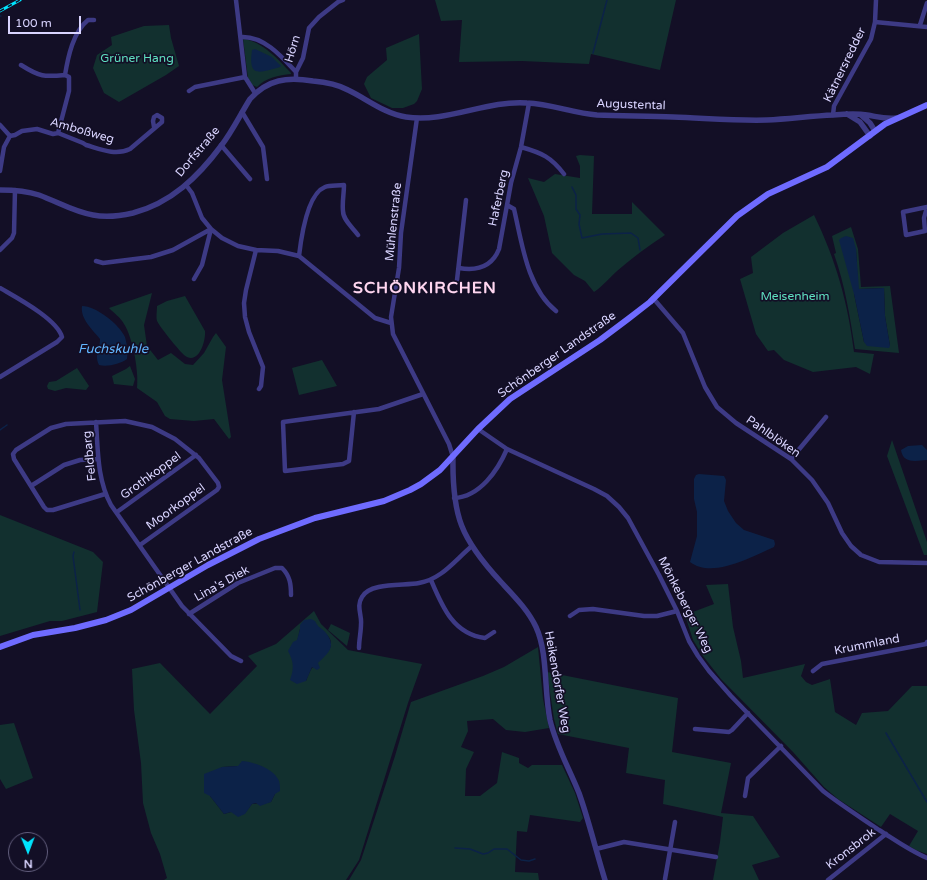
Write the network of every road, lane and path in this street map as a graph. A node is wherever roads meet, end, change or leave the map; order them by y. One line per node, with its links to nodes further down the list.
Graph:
1 (236, 0): 9 (street)
2 (343, 0): 11 (street, Hörn)
3 (876, 0): 6 (street, Kätnersredder)
4 (927, 3): 7 (street)
5 (94, 20): 12 (street)
6 (875, 22): 7 (street); 20 (street, Kätnersredder)
7 (920, 25): 8 (street)
8 (927, 27)
9 (242, 37): 11 (street); 13 (street)
10 (21, 65): 12 (street)
11 (296, 72): 14 (street)
12 (66, 75): 28 (street)
13 (245, 77): 15 (street); 16 (street)
14 (296, 78): 16 (street, Dorfstraße); 23 (street, Dorfstraße)
15 (189, 92)
16 (255, 94): 19 (street, Dorfstraße)
17 (529, 103): 20 (street, Augustental); 23 (street, Augustental); 32 (street, Haferberg)
18 (927, 105): 24 (main road, Schönberger Landstraße)
19 (242, 112): 31 (street, Dorfstraße); 35 (street)
20 (833, 114): 21 (street, Augustental)
21 (847, 114): 22 (street, Augustental); 30 (street)
22 (859, 114): 24 (street, Augustental); 27 (street)
23 (416, 118): 55 (street, Mühlenstraße)
24 (896, 118): 27 (main road, Schönberger Landstraße)
25 (0, 125): 29 (street)
26 (154, 127): 28 (street, Amboßweg)
27 (875, 131): 30 (main road, Schönberger Landstraße)
28 (58, 133): 29 (street, Amboßweg)
29 (10, 136): 33 (street)
30 (870, 136): 53 (main road, Schönberger Landstraße)
31 (221, 145): 36 (street); 37 (street, Dorfstraße)
32 (521, 147): 34 (street); 41 (street, Haferberg)
33 (0, 171)
34 (564, 174)
35 (267, 178)
36 (250, 179)
37 (186, 185): 39 (street, Dorfstraße); 43 (street)
38 (0, 190): 39 (street, Dorfstraße)
39 (15, 190): 45 (street)
40 (466, 200): 49 (street)
41 (507, 205): 49 (street, Haferberg); 54 (street)
42 (927, 207): 42 (street)
43 (211, 229): 46 (street); 48 (street); 50 (street)
44 (358, 235): 47 (street)
45 (0, 250)
46 (256, 250): 47 (street); 57 (street)
47 (299, 256): 55 (street)
48 (96, 261)
49 (459, 268): 51 (street)
50 (194, 278)
51 (457, 280)
52 (0, 288): 56 (street)
53 (653, 298): 62 (main road, Schönberger Landstraße); 67 (street, Pahlblöken)
54 (556, 311)
55 (391, 323): 58 (street, Mühlenstraße)
56 (0, 377)
57 (259, 389)
58 (423, 394): 59 (street); 65 (street, Mühlenstraße)
59 (354, 412): 59 (street)
60 (826, 417): 67 (street)
61 (96, 422): 64 (street, Moorkoppel); 66 (street, Feldbarg); 68 (street, Moorkoppel)
62 (478, 429): 63 (street, Mönkeberger Weg); 65 (main road, Schönberger Landstraße)
63 (507, 449): 70 (street); 78 (street, Mönkeberger Weg)
64 (196, 455): 71 (street, Grothkoppel); 72 (street, Moorkoppel)
65 (453, 457): 70 (street, Heikendorfer Weg); 76 (main road, Schönberger Landstraße)
66 (98, 459): 68 (street); 69 (street, Feldbarg)
67 (791, 459): 74 (street, Pahlblöken)
68 (31, 486): 69 (street, Moorkoppel)
69 (105, 494): 71 (street, Feldbarg)
70 (454, 498): 73 (street, Heikendorfer Weg)
71 (117, 512): 72 (street, Feldbarg)
72 (140, 545): 76 (street, Feldbarg)
73 (472, 546): 75 (street); 93 (street, Heikendorfer Weg)
74 (927, 563)
75 (431, 580): 81 (street); 84 (street)
76 (170, 588): 79 (street, Feldbarg); 83 (main road, Schönberger Landstraße)
77 (290, 595): 79 (street, Lina's Diek)
78 (677, 611): 80 (street); 87 (street, Mönkeberger Weg)
79 (189, 614): 85 (street, Feldbarg)
80 (570, 616)
81 (494, 632)
82 (927, 642): 86 (street, Krummland)
83 (0, 647)
84 (359, 648)
85 (241, 661)
86 (813, 671)
87 (748, 713): 88 (street); 89 (street, Mönkeberger Weg)
88 (695, 729)
89 (781, 746): 90 (street); 92 (street, Mönkeberger Weg)
90 (745, 796)
91 (675, 822): 94 (street)
92 (886, 834): 96 (street, Mönkeberger Weg); 99 (street, Kronsbrok)
93 (596, 848): 94 (street); 98 (street, Heikendorfer Weg)
94 (671, 850): 95 (street); 97 (street)
95 (716, 857)
96 (927, 858)
97 (665, 879)
98 (605, 880)
99 (828, 880)

